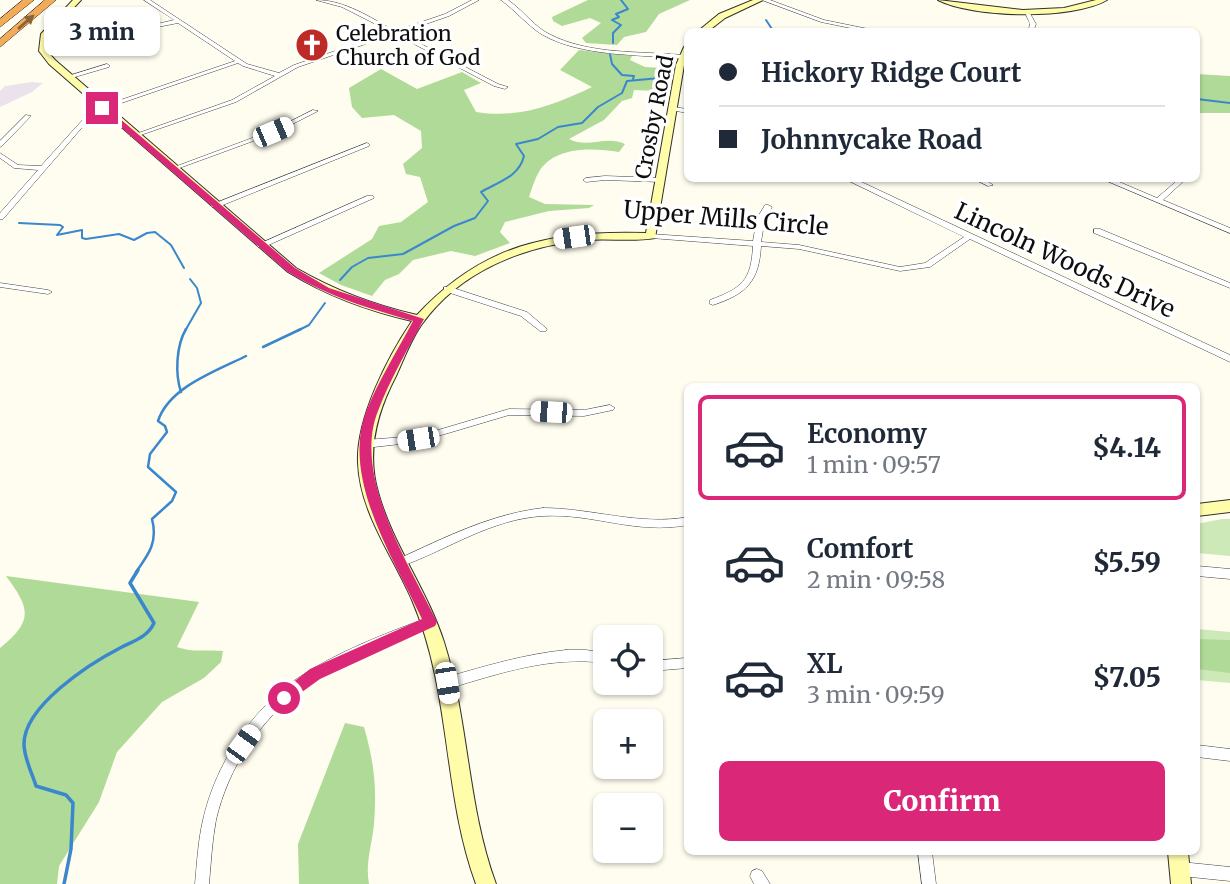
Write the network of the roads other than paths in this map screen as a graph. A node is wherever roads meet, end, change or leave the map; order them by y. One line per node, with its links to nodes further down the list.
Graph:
1 (29, 0): 14 (highway)
2 (51, 0): 20 (highway, one-way to 2)
3 (77, 0): 26 (street)
4 (147, 0): 13 (street)
5 (319, 0): 19 (street)
6 (476, 0): 19 (street)
7 (504, 0): 21 (street)
8 (759, 0): 15 (street, Crosby Road)
9 (765, 0): 16 (street)
10 (942, 0): 12 (street)
11 (1102, 0): 12 (street)
12 (1026, 11): 17 (street)
13 (179, 21): 18 (street); 23 (street)
14 (0, 24)
15 (706, 28)
16 (860, 28)
17 (1032, 28)
18 (129, 32)
19 (395, 33): 25 (street); 27 (street)
20 (0, 44)
21 (684, 52)
22 (684, 56): 29 (street, Crosby Road)
23 (239, 61): 25 (street); 28 (street)
24 (107, 66): 26 (street)
25 (279, 75): 33 (street)
26 (68, 77): 28 (street)
27 (505, 87)
28 (102, 108): 33 (street); 37 (street)
29 (672, 109): 30 (street); 40 (street, Crosby Road)
30 (684, 110)
31 (316, 111): 38 (street)
32 (28, 116): 34 (street)
33 (133, 136): 38 (street)
34 (0, 145)
35 (367, 145): 48 (street)
36 (0, 155): 37 (street)
37 (43, 169): 50 (street)
38 (172, 169): 48 (street)
39 (586, 180): 40 (street)
40 (661, 180): 53 (street, Crosby Road)
41 (854, 182): 54 (street, Lincoln Woods Drive)
42 (984, 182): 45 (street)
43 (1113, 182): 47 (street)
44 (1180, 182): 47 (street)
45 (990, 185)
46 (370, 198): 56 (street)
47 (1158, 200): 52 (street)
48 (215, 205): 56 (street)
49 (768, 207): 55 (street)
50 (0, 217)
51 (1097, 231): 58 (street)
52 (1230, 231)
53 (652, 236): 55 (street, Upper Mills Circle); 59 (street, Upper Mills Circle)
54 (969, 237): 55 (street, Upper Mills Circle); 64 (street, Lincoln Woods Drive)
55 (758, 243): 61 (street)
56 (261, 246): 62 (street)
57 (0, 285): 60 (street)
58 (1230, 286)
59 (447, 289): 62 (street, Upper Mills Circle); 63 (street)
60 (48, 292)
61 (713, 302)
62 (419, 319): 66 (street, Upper Mills Circle)
63 (543, 328)
64 (1230, 359)
65 (610, 408): 66 (street)
66 (365, 444): 70 (street, Upper Mills Circle)
67 (1230, 506): 68 (street)
68 (1200, 510)
69 (684, 522): 70 (street)
70 (402, 562): 73 (street, Upper Mills Circle)
71 (1200, 571): 72 (street)
72 (1230, 573)
73 (430, 622): 77 (street, Upper Mills Circle); 83 (street)
74 (593, 657): 77 (street)
75 (684, 663): 76 (street)
76 (663, 665)
77 (447, 683): 84 (street, Upper Mills Circle)
78 (1200, 751): 79 (street)
79 (1230, 755)
80 (925, 855): 85 (street)
81 (1180, 868): 82 (street)
82 (1230, 874)
83 (202, 884)
84 (486, 884)
85 (929, 884)

